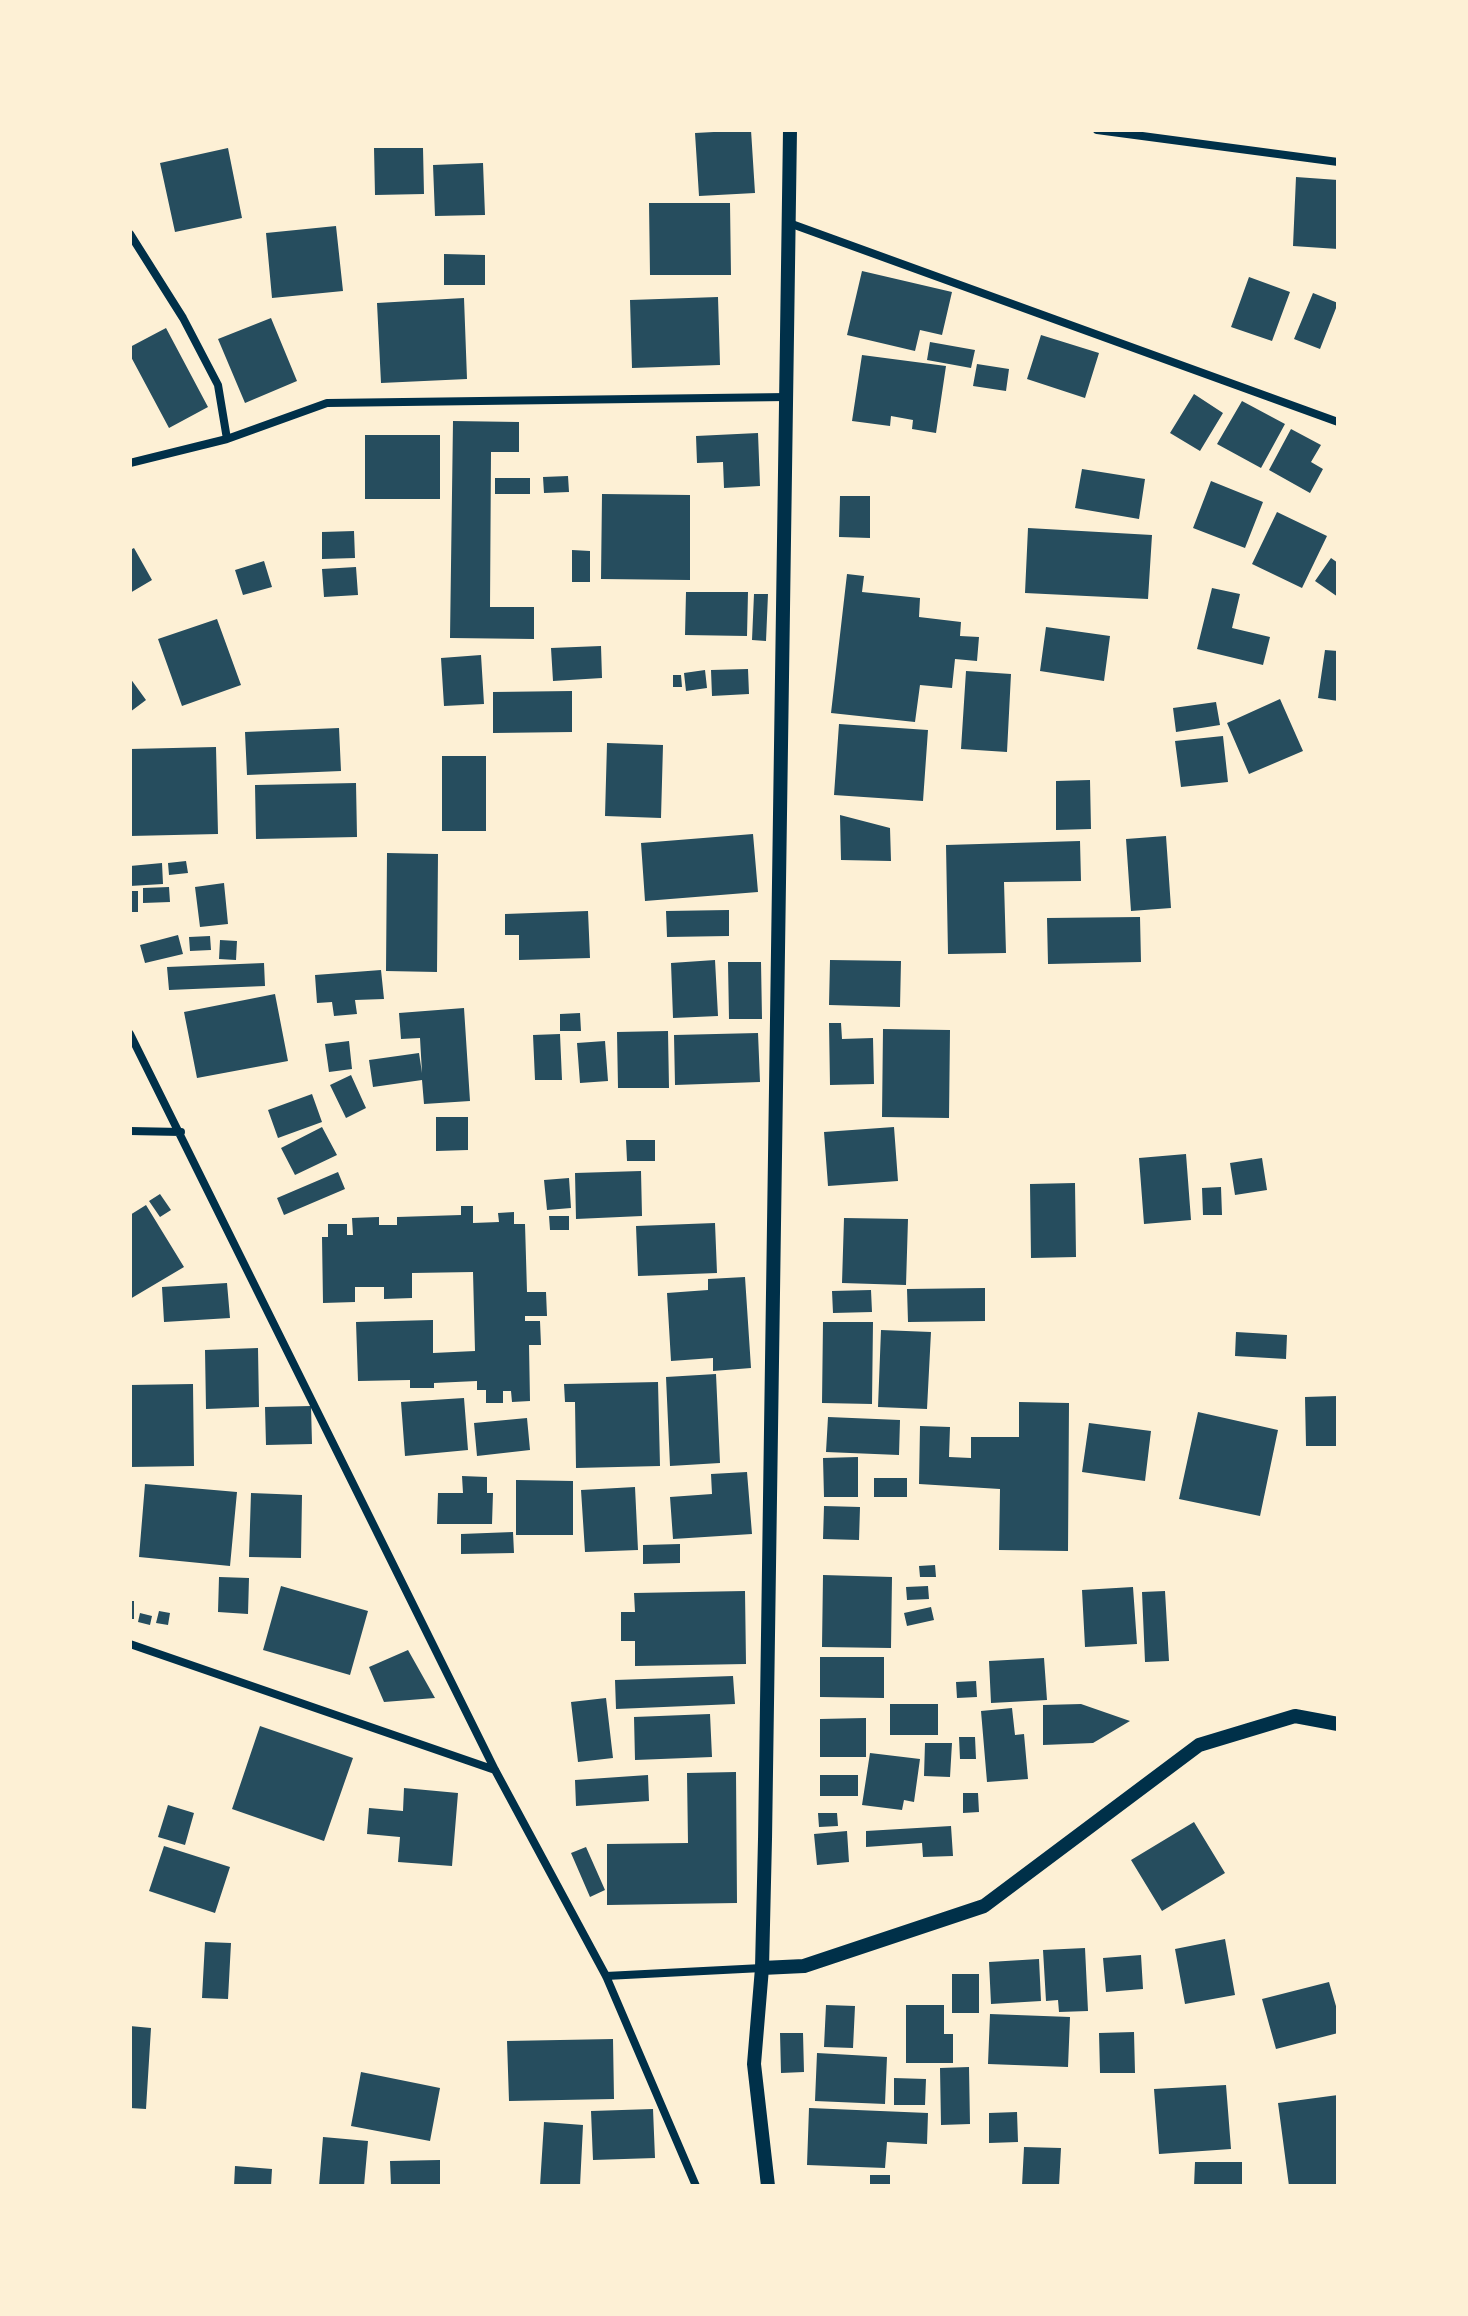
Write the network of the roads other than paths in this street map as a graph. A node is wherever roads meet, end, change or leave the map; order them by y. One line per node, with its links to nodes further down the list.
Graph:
1 (790, 130): 4 (street)
2 (1097, 130): 3 (street)
3 (1338, 162)
4 (789, 223): 6 (street); 7 (street)
5 (130, 234): 8 (street)
6 (787, 397): 8 (street); 16 (street)
7 (1338, 422)
8 (227, 439): 9 (street)
9 (130, 463)
10 (130, 1034): 12 (street)
11 (130, 1131): 12 (street)
12 (181, 1132): 15 (street)
13 (130, 1644): 15 (street)
14 (1338, 1724): 16 (street)
15 (495, 1770): 17 (street)
16 (762, 1968): 17 (street); 19 (street)
17 (606, 1976): 18 (street)
18 (696, 2186)
19 (768, 2186)

